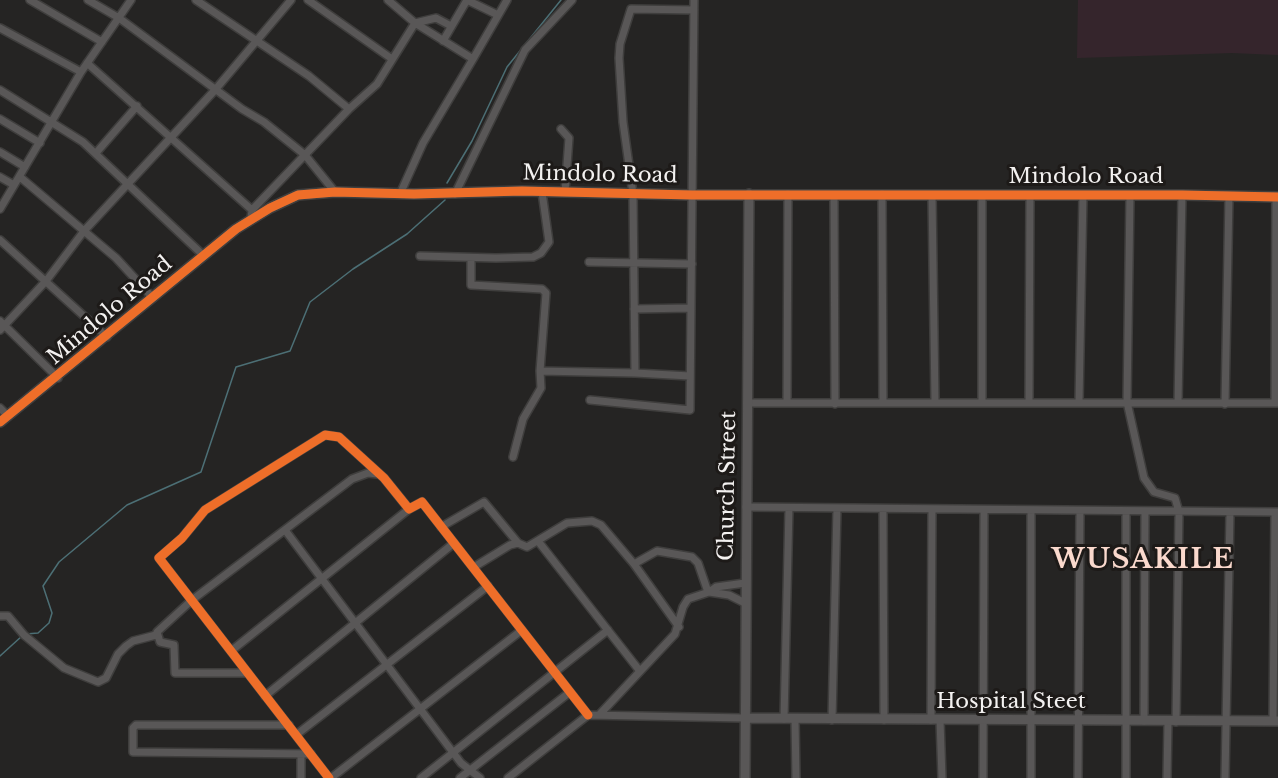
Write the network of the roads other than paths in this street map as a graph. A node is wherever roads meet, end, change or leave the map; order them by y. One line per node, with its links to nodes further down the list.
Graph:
1 (30, 0): 19 (street)
2 (88, 0): 13 (street)
3 (131, 0): 13 (street)
4 (196, 0): 17 (street)
5 (291, 0): 17 (street)
6 (308, 0): 20 (street)
7 (388, 0): 14 (street)
8 (507, 0): 12 (street)
9 (572, 0): 45 (street)
10 (694, 0): 11 (street)
11 (694, 10): 46 (street); 50 (street)
12 (498, 15): 15 (street); 21 (street)
13 (119, 18): 19 (street); 25 (street)
14 (415, 23): 15 (street); 18 (street); 20 (street)
15 (451, 26): 18 (street)
16 (0, 28): 23 (street)
17 (258, 41): 25 (street); 27 (street)
18 (443, 41): 21 (street)
19 (102, 42): 22 (street)
20 (392, 59): 27 (street)
21 (473, 59): 44 (street)
22 (87, 63): 23 (street); 26 (street)
23 (81, 72): 29 (street)
24 (0, 90): 29 (street)
25 (215, 90): 31 (street); 35 (street)
26 (137, 106): 31 (street); 34 (street)
27 (349, 110): 35 (street)
28 (0, 119): 32 (street)
29 (53, 121): 32 (street); 34 (street)
30 (561, 129): 43 (street)
31 (170, 138): 39 (street); 61 (street)
32 (40, 143): 36 (street)
33 (0, 152): 36 (street)
34 (96, 153): 39 (street)
35 (305, 155): 41 (street); 61 (street)
36 (25, 167): 38 (street)
37 (0, 177): 40 (street)
38 (20, 177): 40 (street); 62 (street)
39 (128, 185): 62 (street); 64 (street)
40 (14, 186): 60 (street)
41 (336, 192): 44 (street, Mindolo Road); 61 (street, Mindolo Road)
42 (542, 192): 43 (street, Mindolo Road); 45 (street, Mindolo Road); 66 (street)
43 (565, 192): 46 (street, Mindolo Road)
44 (400, 194): 45 (street, Mindolo Road)
45 (454, 194)
46 (633, 194): 50 (street, Mindolo Road); 68 (street)
47 (749, 194): 48 (street, Mindolo Road); 50 (street, Mindolo Road); 86 (street, Church Street)
48 (788, 194): 51 (street, Mindolo Road); 87 (street)
49 (882, 194): 51 (street, Mindolo Road); 52 (street, Mindolo Road); 91 (street)
50 (692, 195): 69 (street)
51 (834, 195): 90 (street)
52 (932, 195): 56 (street, Mindolo Road); 81 (street)
53 (1083, 195): 54 (street, Mindolo Road); 57 (street, Mindolo Road); 84 (street)
54 (1130, 195): 55 (street, Mindolo Road); 85 (street)
55 (1182, 195): 58 (street, Mindolo Road); 88 (street)
56 (982, 196): 57 (street, Mindolo Road); 82 (street)
57 (1030, 196): 83 (street)
58 (1229, 196): 59 (street, Mindolo Road); 92 (street)
59 (1277, 197): 89 (street)
60 (0, 209)
61 (252, 214): 64 (street, Mindolo Road)
62 (84, 231): 70 (street); 71 (street)
63 (0, 240): 70 (street)
64 (204, 256): 71 (street, Mindolo Road)
65 (420, 256): 66 (street)
66 (471, 258): 76 (street)
67 (589, 262): 68 (street)
68 (633, 263): 69 (street); 72 (street)
69 (692, 264): 73 (street)
70 (46, 281): 74 (street); 75 (street)
71 (153, 298): 75 (street, Mindolo Road)
72 (634, 309): 73 (street); 77 (street)
73 (691, 309): 78 (street)
74 (1, 325): 79 (street)
75 (107, 337): 79 (street, Mindolo Road)
76 (540, 371): 77 (street); 95 (street)
77 (635, 373): 78 (street)
78 (690, 376): 80 (street)
79 (58, 378): 94 (street, Mindolo Road)
80 (590, 400)
81 (935, 401): 82 (street); 91 (street)
82 (982, 402): 83 (street)
83 (1029, 402): 84 (street)
84 (1079, 402): 85 (street)
85 (1127, 402): 88 (street); 108 (street)
86 (747, 403): 87 (street); 97 (street, Church Street)
87 (787, 403): 90 (street)
88 (1178, 403): 92 (street)
89 (1276, 403): 92 (street)
90 (835, 404): 91 (street)
91 (883, 404)
92 (1225, 404)
93 (0, 408): 94 (street)
94 (4, 419)
95 (513, 457)
96 (378, 474): 100 (street); 112 (street); 122 (street)
97 (746, 507): 98 (street); 119 (street, Church Street)
98 (789, 508): 99 (street); 141 (street)
99 (837, 508): 101 (street); 144 (street)
100 (409, 509): 111 (street); 118 (street)
101 (883, 510): 102 (street); 145 (street)
102 (932, 510): 103 (street); 146 (street)
103 (984, 511): 104 (street); 147 (street)
104 (1031, 511): 105 (street); 143 (street)
105 (1080, 511): 106 (street); 148 (street)
106 (1126, 511): 107 (street); 149 (street)
107 (1145, 511): 108 (street); 150 (street)
108 (1179, 512): 109 (street); 153 (street)
109 (1230, 512): 110 (street); 151 (street)
110 (1277, 512): 152 (street)
111 (441, 527): 114 (street); 115 (street)
112 (285, 530): 118 (street); 122 (street)
113 (538, 541): 115 (street); 116 (street); 128 (street)
114 (454, 543): 117 (street); 125 (street)
115 (518, 543): 117 (street)
116 (634, 564): 121 (street); 126 (street)
117 (474, 567): 120 (street)
118 (322, 581): 125 (street); 130 (street)
119 (745, 583): 121 (street); 123 (street, Church Street)
120 (488, 586): 127 (street); 131 (street)
121 (708, 592): 123 (street); 126 (street)
122 (192, 600): 129 (street); 130 (street)
123 (745, 603): 140 (street, Church Street)
124 (0, 616): 129 (street)
125 (355, 624): 131 (street); 136 (street)
126 (679, 627): 132 (street)
127 (522, 630): 133 (street); 137 (street)
128 (608, 630): 132 (street); 133 (street)
129 (156, 635): 134 (street)
130 (231, 651): 134 (street)
131 (388, 665): 137 (street); 155 (street)
132 (639, 670): 138 (street)
133 (554, 672): 135 (street); 156 (street)
134 (248, 673): 136 (street)
135 (570, 692): 139 (street); 159 (street)
136 (265, 696): 154 (street)
137 (421, 708): 156 (street); 162 (street)
138 (600, 714): 139 (street); 140 (street)
139 (588, 715): 160 (street)
140 (744, 718): 141 (street, Hospital Steet); 167 (street, Church Street)
141 (784, 719): 142 (street, Hospital Steet)
142 (795, 719): 144 (street, Hospital Steet); 168 (street)
143 (1032, 719): 147 (street, Hospital Steet); 148 (street, Hospital Steet); 171 (street)
144 (832, 720): 145 (street, Hospital Steet)
145 (884, 720): 146 (street, Hospital Steet)
146 (936, 720): 147 (street, Hospital Steet); 169 (street)
147 (983, 720): 170 (street)
148 (1077, 720): 149 (street, Hospital Steet); 172 (street)
149 (1126, 721): 150 (street, Hospital Steet); 173 (street)
150 (1144, 721): 153 (street, Hospital Steet)
151 (1226, 721): 152 (street, Hospital Steet); 153 (street, Hospital Steet); 175 (street)
152 (1276, 721)
153 (1172, 722): 174 (street)
154 (289, 725): 155 (street); 157 (street)
155 (296, 735): 158 (street)
156 (454, 751): 159 (street); 163 (street)
157 (301, 754): 158 (street); 161 (street)
158 (311, 754): 162 (street)
159 (469, 770): 164 (street); 165 (street)
160 (517, 775): 166 (street)
161 (302, 778)
162 (330, 778)
163 (421, 778)
164 (460, 778)
165 (480, 778)
166 (508, 778)
167 (745, 778)
168 (796, 778)
169 (942, 778)
170 (983, 778)
171 (1031, 778)
172 (1078, 778)
173 (1126, 778)
174 (1167, 778)
175 (1225, 778)

